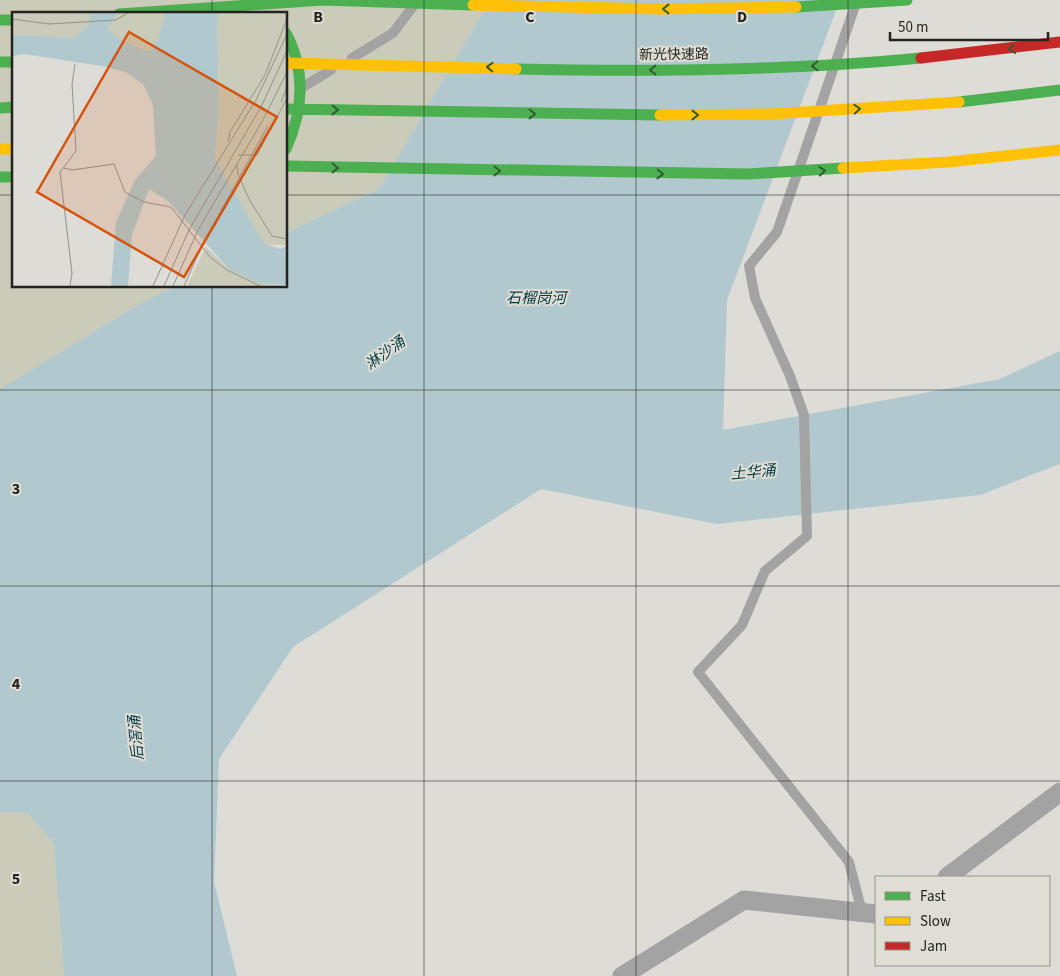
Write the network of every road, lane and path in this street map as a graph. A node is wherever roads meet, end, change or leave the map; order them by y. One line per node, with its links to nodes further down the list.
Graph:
1 (258, 0): 6 (highway)
2 (418, 0): 10 (lane)
3 (857, 0): 18 (lane)
4 (907, 0): 5 (highway, one-way to 5)
5 (142, 12)
6 (269, 12)
7 (288, 37): 10 (highway)
8 (1060, 42): 9 (highway, 新光快速路, one-way to 9)
9 (288, 63)
10 (301, 89): 13 (highway)
11 (1060, 90): 12 (highway, one-way to 11)
12 (288, 109)
13 (288, 145)
14 (1060, 150): 15 (highway, one-way to 14)
15 (288, 166)
16 (1060, 792): 17 (street)
17 (948, 876)
18 (869, 913): 19 (street)
19 (622, 976)

